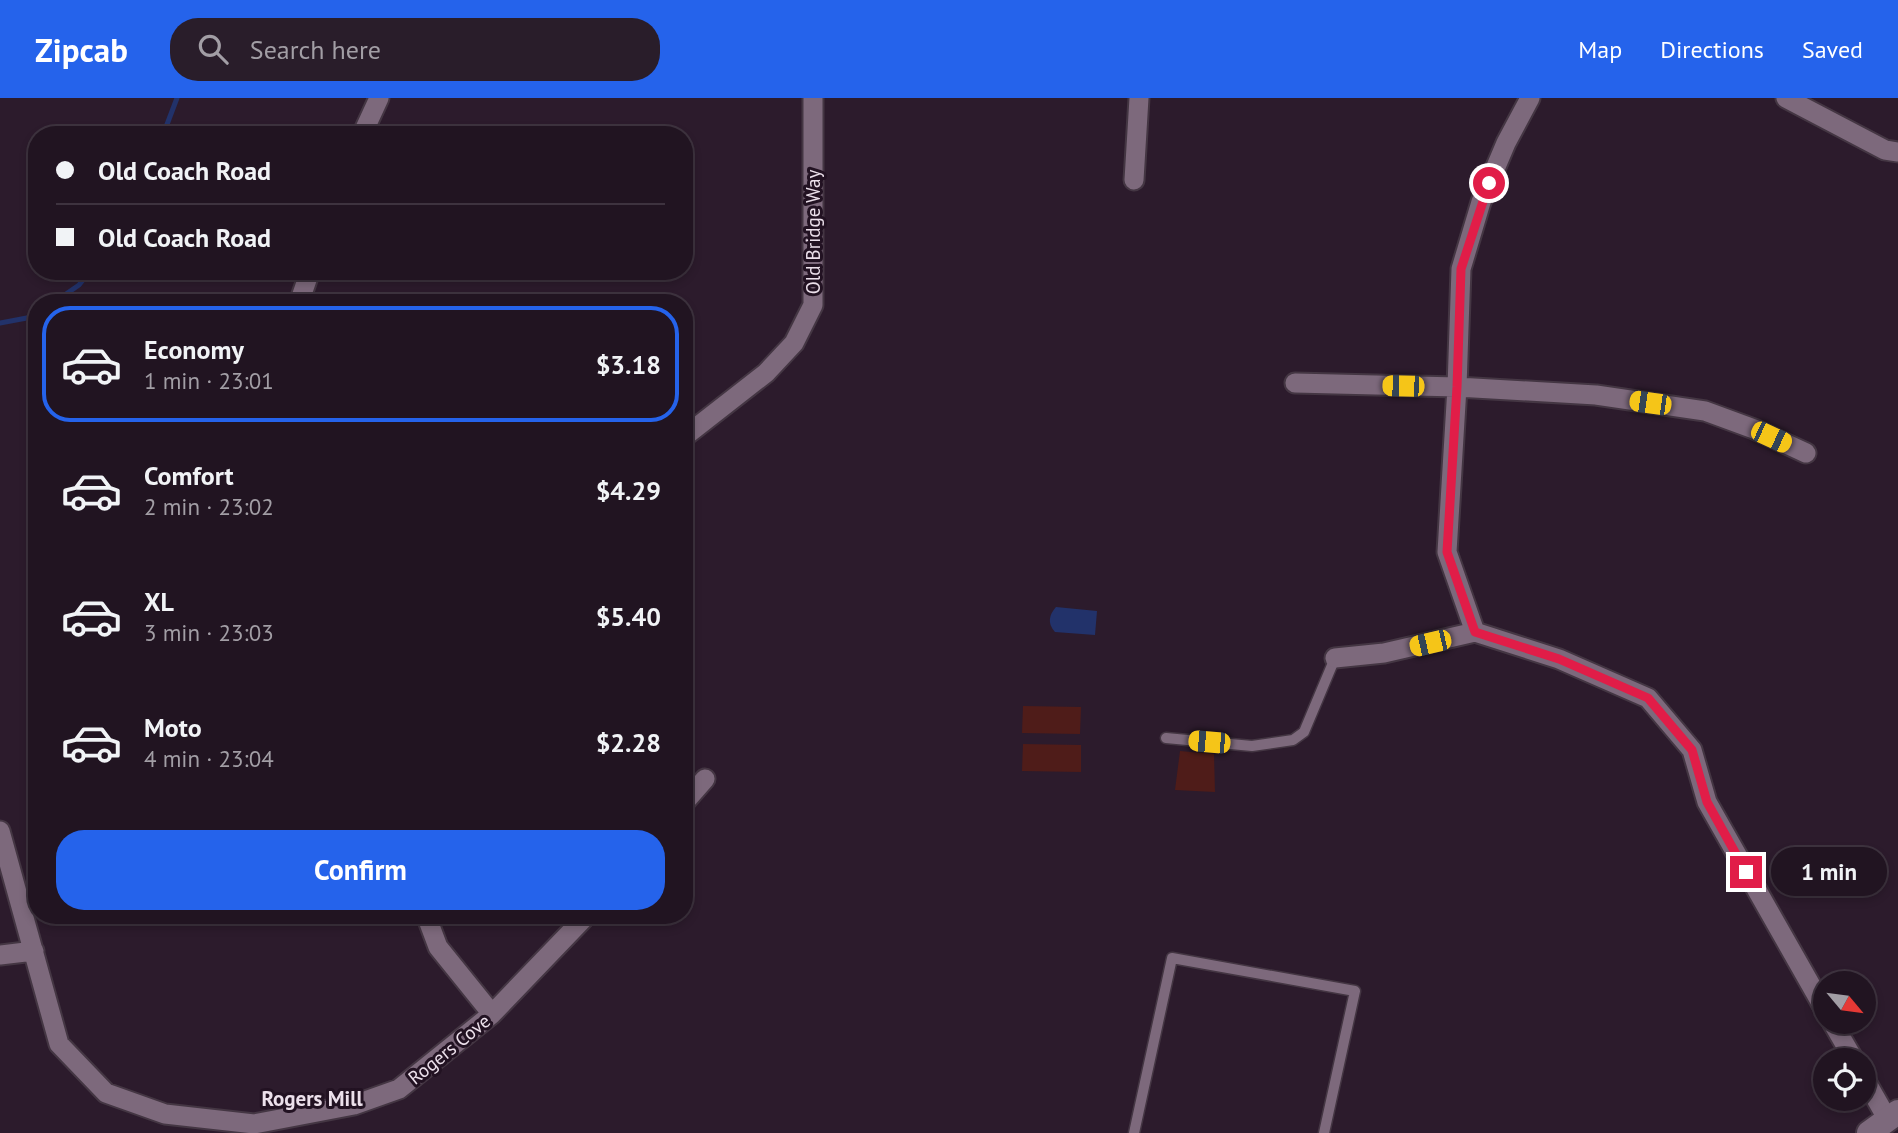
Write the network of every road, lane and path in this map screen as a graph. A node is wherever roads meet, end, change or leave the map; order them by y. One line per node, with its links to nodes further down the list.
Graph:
1 (379, 98): 6 (street)
2 (813, 98): 11 (street, Old Bridge Way)
3 (1139, 98): 8 (street)
4 (1530, 98): 10 (street)
5 (1786, 98): 7 (street)
6 (366, 126)
7 (1898, 152)
8 (1134, 180)
9 (1295, 383): 10 (street)
10 (1457, 387): 12 (street); 13 (street)
11 (693, 430)
12 (1807, 453)
13 (1475, 632): 14 (street); 23 (street)
14 (1335, 657): 15 (lane)
15 (1166, 738)
16 (705, 779): 17 (street)
17 (693, 793)
18 (0, 831): 21 (street, Rogers Cove)
19 (429, 924): 24 (street)
20 (578, 924): 24 (street, Rogers Cove)
21 (34, 951): 22 (street); 27 (street, Rogers Cove)
22 (0, 956)
23 (1813, 989)
24 (492, 1014): 27 (street, Rogers Cove)
25 (1876, 1103): 26 (street)
26 (1885, 1122)
27 (255, 1128)
28 (1134, 1133): 29 (lane)
29 (1324, 1133)

